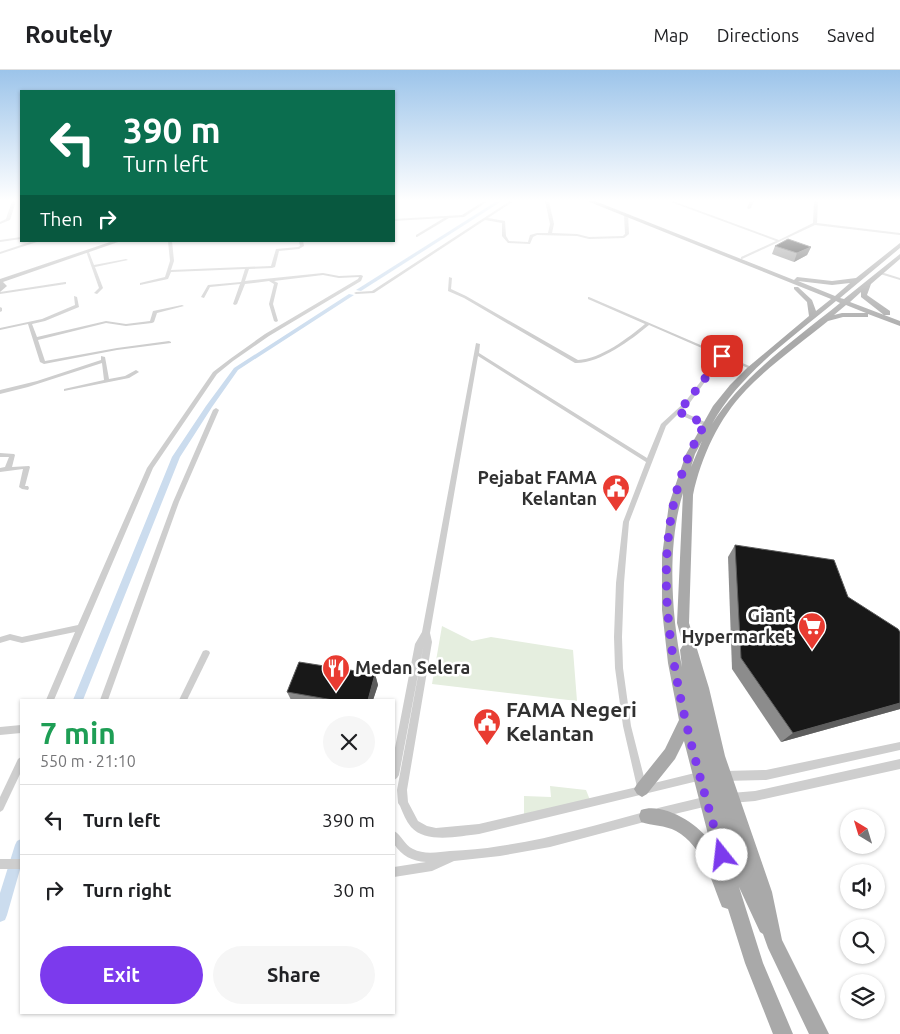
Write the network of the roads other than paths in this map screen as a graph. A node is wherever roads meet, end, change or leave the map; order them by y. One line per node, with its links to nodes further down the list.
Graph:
1 (22, 246): 11 (street)
2 (105, 246): 10 (main road)
3 (170, 246): 17 (street)
4 (302, 246): 16 (street)
5 (444, 246): 30 (street)
6 (705, 246): 20 (main road)
7 (712, 246): 13 (main road)
8 (765, 246): 13 (street)
9 (899, 246): 21 (main road)
10 (88, 252): 15 (street); 28 (main road)
11 (0, 253)
12 (900, 256): 18 (main road)
13 (742, 258): 20 (main road)
14 (126, 260): 15 (street)
15 (93, 266): 29 (street)
16 (247, 269): 17 (street); 25 (street)
17 (169, 271): 27 (street)
18 (881, 273): 22 (street); 26 (main road)
19 (450, 278): 44 (street)
20 (790, 279): 21 (main road); 33 (main road); 39 (main road)
21 (859, 279): 33 (main road)
22 (900, 279)
23 (271, 281): 25 (street); 41 (street); 67 (street)
24 (65, 283): 28 (street)
25 (243, 283): 32 (street); 36 (street)
26 (869, 283): 35 (main road); 38 (main road)
27 (141, 284)
28 (1, 287)
29 (96, 293)
30 (356, 293)
31 (76, 297): 43 (street)
32 (203, 297)
33 (837, 297): 35 (main road); 39 (main road)
34 (589, 298): 44 (street)
35 (847, 301): 38 (main road); 42 (main road)
36 (235, 304)
37 (182, 306): 47 (street)
38 (883, 315): 40 (main road); 42 (main road); 45 (main road)
39 (813, 317): 54 (main road)
40 (900, 318)
41 (276, 321)
42 (824, 321): 81 (main road)
43 (30, 323): 46 (street); 47 (street)
44 (648, 324): 52 (street)
45 (900, 324)
46 (0, 329)
47 (36, 339): 50 (street)
48 (170, 342): 50 (street)
49 (478, 344): 51 (street)
50 (103, 352): 53 (street)
51 (476, 353): 63 (street); 68 (street)
52 (722, 356): 54 (street); 60 (street)
53 (103, 361): 56 (street); 58 (street)
54 (752, 368): 61 (main road)
55 (136, 372): 56 (street)
56 (107, 381): 57 (street)
57 (66, 390)
58 (0, 392)
59 (216, 410): 72 (street)
60 (677, 411): 61 (street); 63 (street)
61 (705, 424): 74 (main road)
62 (0, 455): 64 (street)
63 (648, 461): 82 (street)
64 (8, 469): 65 (street); 66 (street)
65 (0, 470)
66 (26, 488)
67 (81, 628): 69 (street); 71 (street)
68 (426, 633): 80 (street); 82 (street)
69 (0, 640)
70 (206, 653): 73 (street)
71 (50, 699)
72 (104, 699)
73 (183, 699)
74 (685, 722): 81 (main road); 82 (main road)
75 (20, 729): 76 (street)
76 (0, 731)
77 (900, 746): 81 (street)
78 (20, 764): 84 (street)
79 (900, 764): 83 (street)
80 (395, 770)
81 (713, 776): 82 (street); 83 (main road); 83 (main road)
82 (642, 789)
83 (720, 800): 85 (street); 91 (main road); 93 (main road)
84 (0, 807)
85 (647, 816): 87 (street); 91 (main road)
86 (395, 838): 87 (street)
87 (452, 856): 90 (street)
88 (0, 864): 89 (street)
89 (20, 864)
90 (395, 872)
91 (754, 963): 92 (main road)
92 (783, 1034)
93 (819, 1034)

